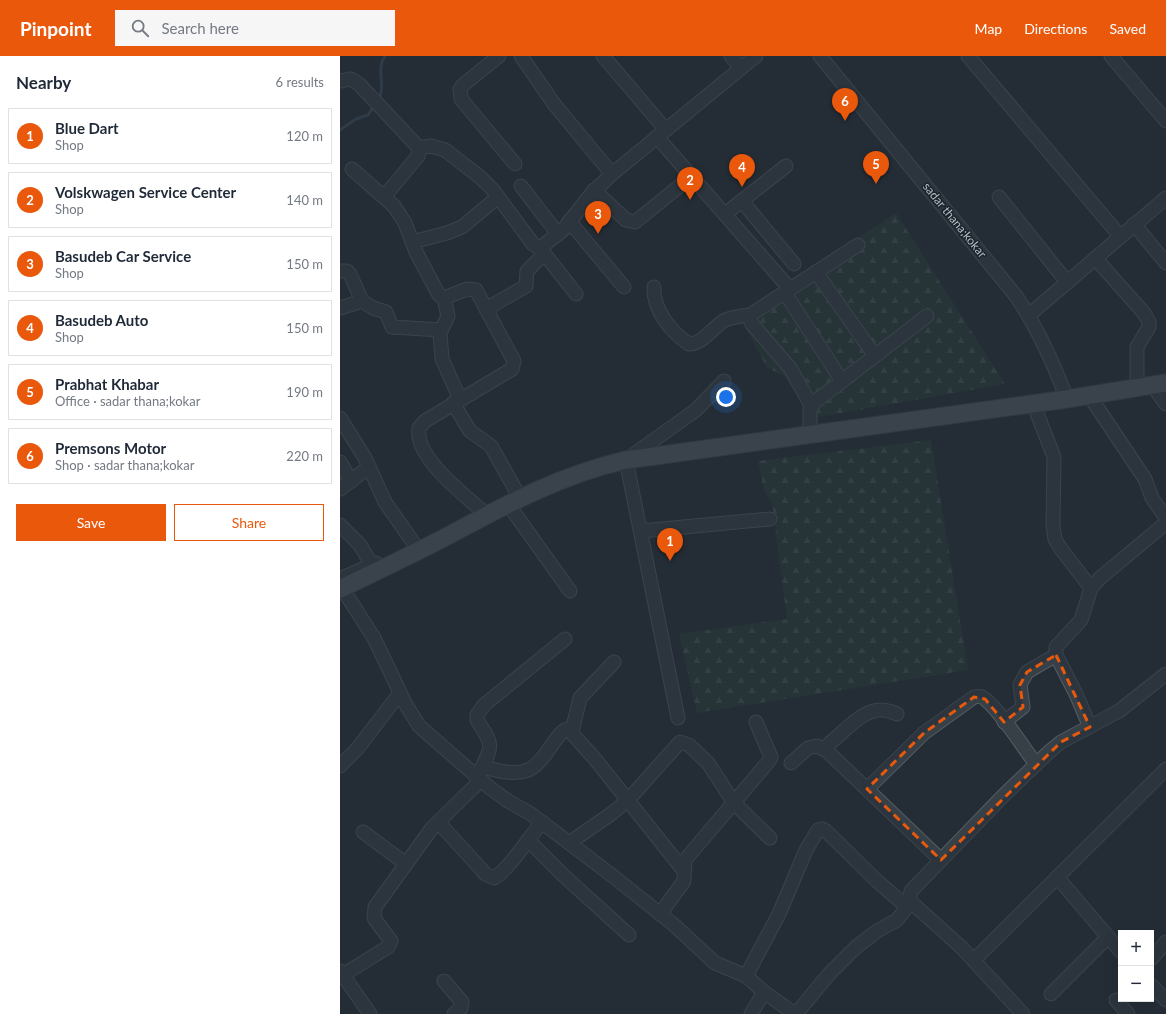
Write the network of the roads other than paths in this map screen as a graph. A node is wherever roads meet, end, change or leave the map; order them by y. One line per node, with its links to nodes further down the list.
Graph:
1 (499, 56): 14 (street)
2 (521, 56): 17 (street)
3 (603, 56): 12 (street)
4 (731, 56): 9 (street)
5 (756, 56): 9 (street)
6 (820, 56): 49 (street, sadar thana;kokar)
7 (968, 56): 30 (street)
8 (1110, 56): 11 (street)
9 (742, 68): 12 (street)
10 (340, 81): 13 (street)
11 (1166, 121)
12 (661, 133): 17 (street); 18 (street)
13 (419, 148): 21 (street); 22 (street)
14 (515, 164)
15 (786, 166): 25 (street)
16 (352, 169): 21 (street)
17 (612, 174): 20 (street)
18 (692, 176): 20 (street); 26 (street)
19 (521, 186): 29 (street)
20 (594, 190): 27 (street)
21 (384, 197): 31 (street)
22 (498, 197): 31 (street); 33 (street)
23 (999, 197): 39 (street)
24 (1166, 198): 28 (street)
25 (742, 201): 26 (street); 36 (street)
26 (725, 214): 42 (street)
27 (569, 221): 29 (street); 40 (street)
28 (1134, 224): 30 (street); 35 (street)
29 (558, 234): 33 (street)
30 (1120, 236): 34 (street)
31 (412, 242): 44 (street)
32 (858, 245): 38 (street)
33 (542, 251): 43 (street); 47 (street)
34 (1095, 258): 39 (street); 55 (street)
35 (1166, 263)
36 (794, 264)
37 (340, 271): 45 (street)
38 (816, 272): 42 (street); 52 (street)
39 (1067, 282): 49 (street)
40 (624, 287)
41 (654, 287): 48 (street)
42 (788, 291): 48 (street); 54 (street)
43 (576, 294)
44 (444, 298): 47 (street); 51 (street)
45 (362, 301): 46 (street); 51 (street)
46 (340, 308)
47 (486, 309): 58 (street)
48 (750, 315): 61 (street)
49 (1029, 315): 57 (street, sadar thana;kokar)
50 (927, 316): 52 (street)
51 (441, 330): 58 (street)
52 (875, 356): 54 (street)
53 (724, 381): 64 (street)
54 (842, 381): 61 (street)
55 (1152, 385): 56 (main road); 60 (street)
56 (1089, 395): 57 (main road); 71 (street)
57 (1067, 398): 59 (main road)
58 (457, 401): 69 (street); 70 (street)
59 (1033, 403): 63 (main road); 80 (street)
60 (1166, 404)
61 (811, 405): 63 (street)
62 (340, 418): 66 (street)
63 (810, 434): 64 (main road)
64 (626, 460): 69 (main road); 76 (street)
65 (340, 462): 67 (street)
66 (369, 467): 67 (street); 77 (street)
67 (351, 481): 68 (street)
68 (340, 489)
69 (514, 501): 70 (main road); 81 (street)
70 (487, 515): 75 (main road)
71 (1166, 518)
72 (770, 519): 76 (street)
73 (1166, 523): 80 (street)
74 (340, 525): 78 (street)
75 (466, 526): 77 (street); 79 (main road)
76 (641, 531): 88 (street)
77 (415, 545): 78 (street)
78 (372, 565): 79 (street)
79 (341, 587): 86 (street)
80 (1091, 588): 83 (street)
81 (570, 591)
82 (565, 639): 98 (street)
83 (1056, 655): 90 (street); 91 (street)
84 (614, 662): 92 (street)
85 (1166, 674): 91 (street)
86 (400, 693): 96 (street); 98 (street)
87 (897, 714): 93 (street)
88 (678, 718)
89 (756, 722): 101 (street)
90 (1004, 722): 95 (street); 99 (street)
91 (1090, 727): 95 (street)
92 (572, 731): 98 (street); 100 (street)
93 (827, 752): 94 (street); 99 (street)
94 (791, 763)
95 (1036, 764): 108 (street)
96 (340, 766)
97 (1166, 769): 111 (street)
98 (480, 775): 102 (street); 103 (street)
99 (867, 789): 108 (street)
100 (628, 800): 101 (street); 107 (street); 110 (street)
101 (734, 803): 105 (street); 110 (street)
102 (438, 822): 106 (street); 109 (street)
103 (542, 822): 106 (street); 107 (street)
104 (363, 832): 109 (street)
105 (770, 838)
106 (528, 840): 114 (street)
107 (569, 843): 113 (street)
108 (942, 860): 112 (street)
109 (406, 864): 121 (street)
110 (684, 870): 113 (street)
111 (1057, 877): 115 (street); 119 (street)
112 (909, 904): 119 (street); 120 (street); 131 (street)
113 (660, 914): 120 (street)
114 (629, 935)
115 (1108, 937): 117 (street); 125 (street)
116 (1166, 942): 118 (street)
117 (1118, 949)
118 (1154, 956)
119 (974, 960): 132 (street)
120 (746, 976): 124 (street)
121 (343, 980): 128 (street)
122 (444, 981): 129 (street)
123 (1154, 988): 127 (street)
124 (764, 992): 130 (street); 131 (street)
125 (1052, 994)
126 (1116, 1000): 133 (street)
127 (1166, 1000)
128 (370, 1014)
129 (454, 1014)
130 (751, 1014)
131 (796, 1014)
132 (1023, 1014)
133 (1128, 1014)

